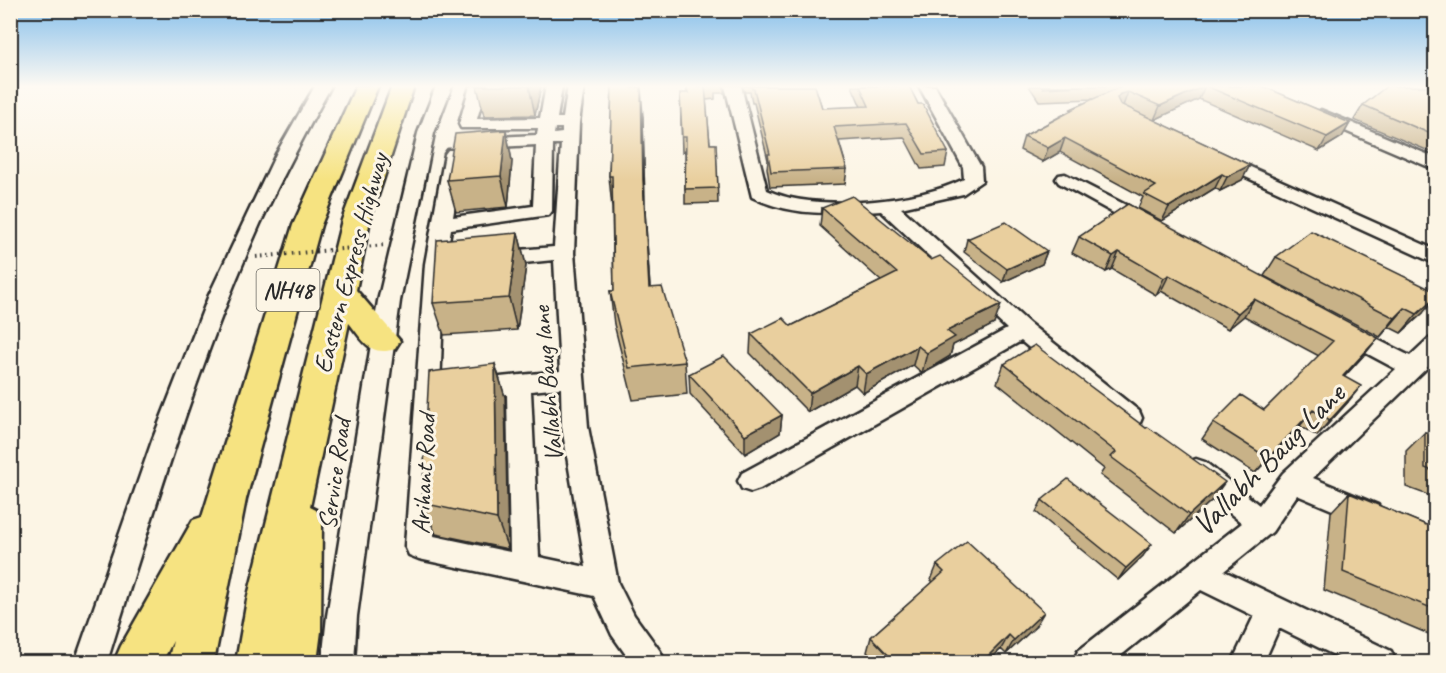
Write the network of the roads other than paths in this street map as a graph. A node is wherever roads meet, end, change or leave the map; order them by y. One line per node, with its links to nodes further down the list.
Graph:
1 (305, 117): 44 (street)
2 (353, 117): 37 (highway, Eastern Express Highway / NH48)
3 (393, 117): 23 (highway, Eastern Express Highway / NH48)
4 (432, 117): 26 (street, Service Road)
5 (468, 117): 11 (street)
6 (557, 117): 11 (street)
7 (564, 117): 11 (street, Vallabh Baug lane)
8 (741, 117): 15 (street)
9 (944, 117): 15 (street)
10 (1327, 117): 13 (street)
11 (559, 131): 16 (street); 16 (street); 18 (street, Vallabh Baug lane)
12 (1198, 148): 19 (street)
13 (1436, 165)
14 (1065, 179): 17 (street)
15 (887, 206): 25 (street)
16 (441, 224): 22 (street)
17 (1165, 233)
18 (564, 253): 20 (street); 29 (street, Vallabh Baug lane)
19 (1436, 258)
20 (480, 260)
21 (458, 262): 22 (street)
22 (435, 264): 31 (street)
23 (340, 292): 26 (highway); 33 (highway, Eastern Express Highway / NH48)
24 (1329, 322): 28 (street)
25 (1022, 330): 32 (street); 35 (street)
26 (383, 341): 49 (street, Service Road)
27 (1436, 345): 28 (street, Vallabh Baug Lane)
28 (1411, 367): 36 (street, Vallabh Baug Lane)
29 (572, 378): 30 (street, Arihant Road); 42 (street, Vallabh Baug lane)
30 (519, 384): 31 (street, Arihant Road); 40 (street)
31 (428, 394): 40 (street, Arihant Road)
32 (1151, 434)
33 (304, 442): 47 (highway, NH48); 48 (highway)
34 (1179, 457): 38 (street)
35 (751, 481)
36 (1292, 482): 38 (street, Vallabh Baug Lane); 39 (street)
37 (226, 499): 45 (highway); 46 (highway, NH48)
38 (1262, 524): 41 (street, Vallabh Baug Lane)
39 (1394, 525)
40 (525, 568): 42 (street, Arihant Road)
41 (1199, 574): 43 (street); 51 (street, Vallabh Baug Lane)
42 (604, 584): 50 (street, Vallabh Baug lane)
43 (1272, 610): 52 (street); 53 (street)
44 (91, 663)
45 (137, 663)
46 (191, 663)
47 (259, 663)
48 (294, 663)
49 (338, 663)
50 (649, 663)
51 (1089, 663)
52 (1248, 663)
53 (1380, 663)

